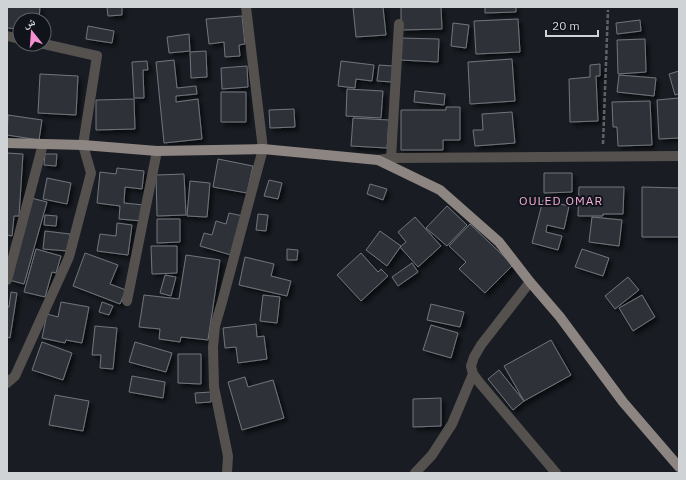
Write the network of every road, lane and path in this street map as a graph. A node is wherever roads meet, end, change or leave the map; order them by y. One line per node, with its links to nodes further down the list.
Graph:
1 (246, 7): 8 (street)
2 (608, 10): 11 (path)
3 (399, 24): 12 (street)
4 (52, 46): 7 (street)
5 (7, 143): 6 (main road)
6 (42, 144): 7 (main road); 14 (street)
7 (83, 145): 9 (main road); 18 (street)
8 (263, 149): 9 (main road); 13 (main road); 20 (street)
9 (156, 151): 16 (street)
10 (679, 156): 11 (street)
11 (603, 157): 12 (street)
12 (391, 158): 13 (street)
13 (378, 160): 15 (main road)
14 (7, 280)
15 (530, 282): 17 (street); 19 (main road)
16 (126, 301)
17 (473, 374): 21 (street); 22 (street)
18 (7, 383)
19 (679, 467)
20 (227, 473)
21 (415, 473)
22 (556, 473)

